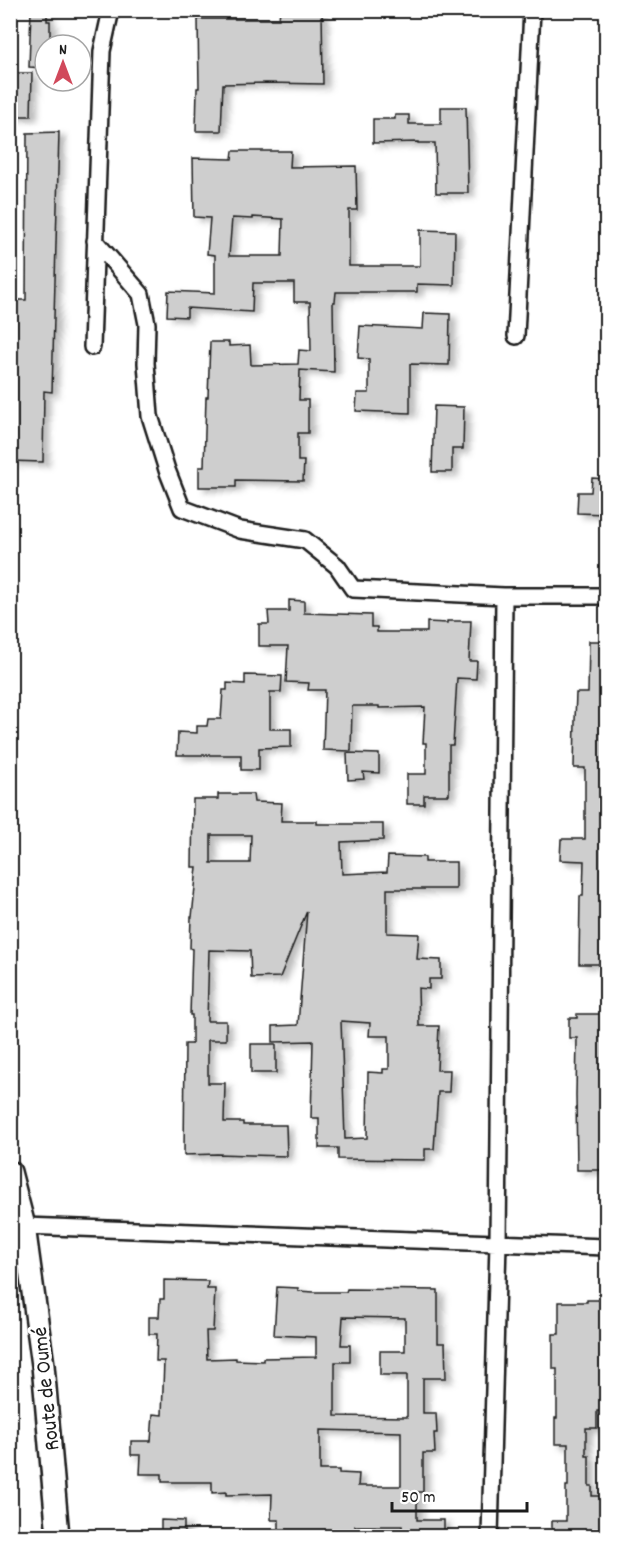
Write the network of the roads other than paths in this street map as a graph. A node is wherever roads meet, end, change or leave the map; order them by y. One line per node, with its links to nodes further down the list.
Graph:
1 (111, 10): 3 (street)
2 (532, 10): 4 (street)
3 (95, 241): 5 (street); 6 (street)
4 (516, 336)
5 (92, 348)
6 (504, 596): 7 (street); 10 (street)
7 (606, 596)
8 (10, 1172): 9 (main road, Route de Oumé)
9 (24, 1226): 10 (street); 12 (main road, Route de Oumé)
10 (498, 1243): 11 (street); 13 (street)
11 (606, 1247)
12 (58, 1536)
13 (490, 1536)

